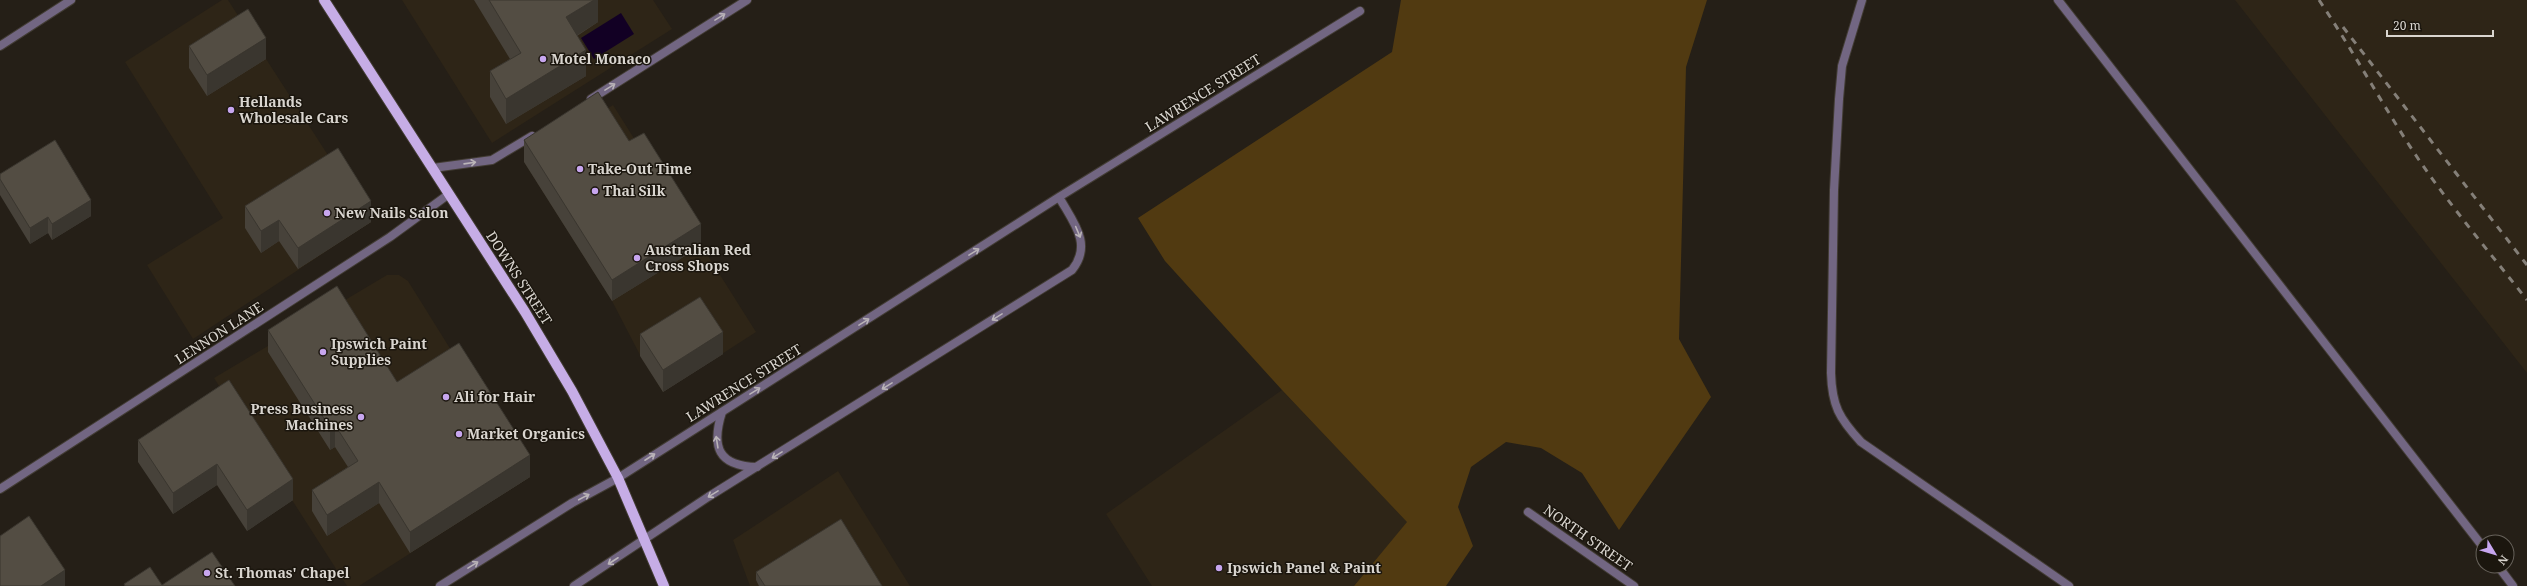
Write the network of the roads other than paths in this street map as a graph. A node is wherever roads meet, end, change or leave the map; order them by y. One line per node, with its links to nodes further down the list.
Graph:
1 (71, 0): 7 (street)
2 (324, 0): 10 (main road, DOWNS STREET)
3 (748, 0): 8 (street, one-way to 3)
4 (1862, 0): 25 (street)
5 (2058, 0): 18 (street)
6 (1360, 11): 12 (street, LAWRENCE STREET)
7 (0, 46)
8 (586, 102)
9 (539, 131): 10 (street, one-way to 9)
10 (433, 168): 11 (main road, DOWNS STREET)
11 (449, 194): 15 (main road, DOWNS STREET); 16 (street, LENNON LANE)
12 (1060, 197): 13 (street, LAWRENCE STREET, one-way to 12); 14 (street, one-way to 14)
13 (722, 412): 14 (street, one-way to 13); 15 (street, LAWRENCE STREET, one-way to 13)
14 (757, 467): 19 (street, one-way to 19)
15 (618, 478): 19 (main road, DOWNS STREET); 21 (street, LAWRENCE STREET, one-way to 15)
16 (0, 489)
17 (1528, 512): 24 (street, NORTH STREET)
18 (2475, 537)
19 (645, 540): 22 (street, one-way to 22); 23 (main road, DOWNS STREET)
20 (2504, 574): 26 (street)
21 (440, 586)
22 (574, 586)
23 (664, 586)
24 (1634, 586)
25 (2069, 586)
26 (2513, 586)

